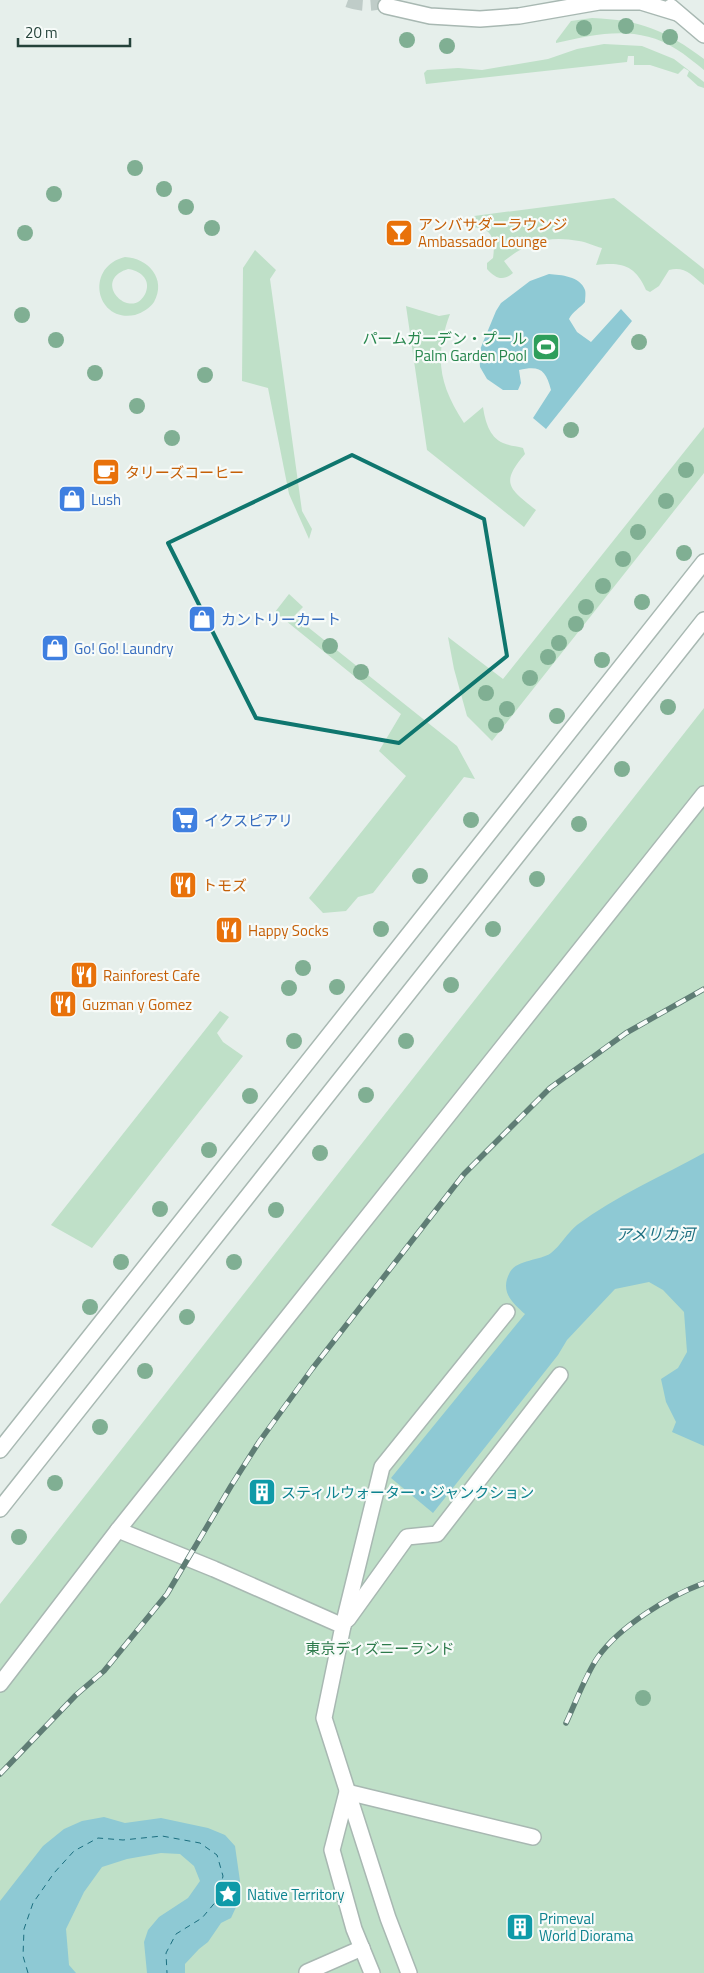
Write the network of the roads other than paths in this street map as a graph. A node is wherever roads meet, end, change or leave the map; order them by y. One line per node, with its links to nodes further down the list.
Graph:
1 (665, 0): 4 (street)
2 (549, 5): 3 (street); 4 (street)
3 (386, 6)
4 (677, 13): 5 (street)
5 (704, 35)
6 (704, 562): 11 (street)
7 (704, 620): 12 (street)
8 (704, 794): 13 (street)
9 (507, 1312): 14 (street)
10 (560, 1375): 14 (street)
11 (0, 1450)
12 (0, 1509)
13 (118, 1530): 14 (street); 15 (street)
14 (342, 1626): 16 (street)
15 (0, 1684)
16 (347, 1792): 17 (street); 18 (street); 21 (street)
17 (533, 1837)
18 (362, 1948): 19 (street); 20 (street)
19 (307, 1972)
20 (372, 1973)
21 (409, 1973)

